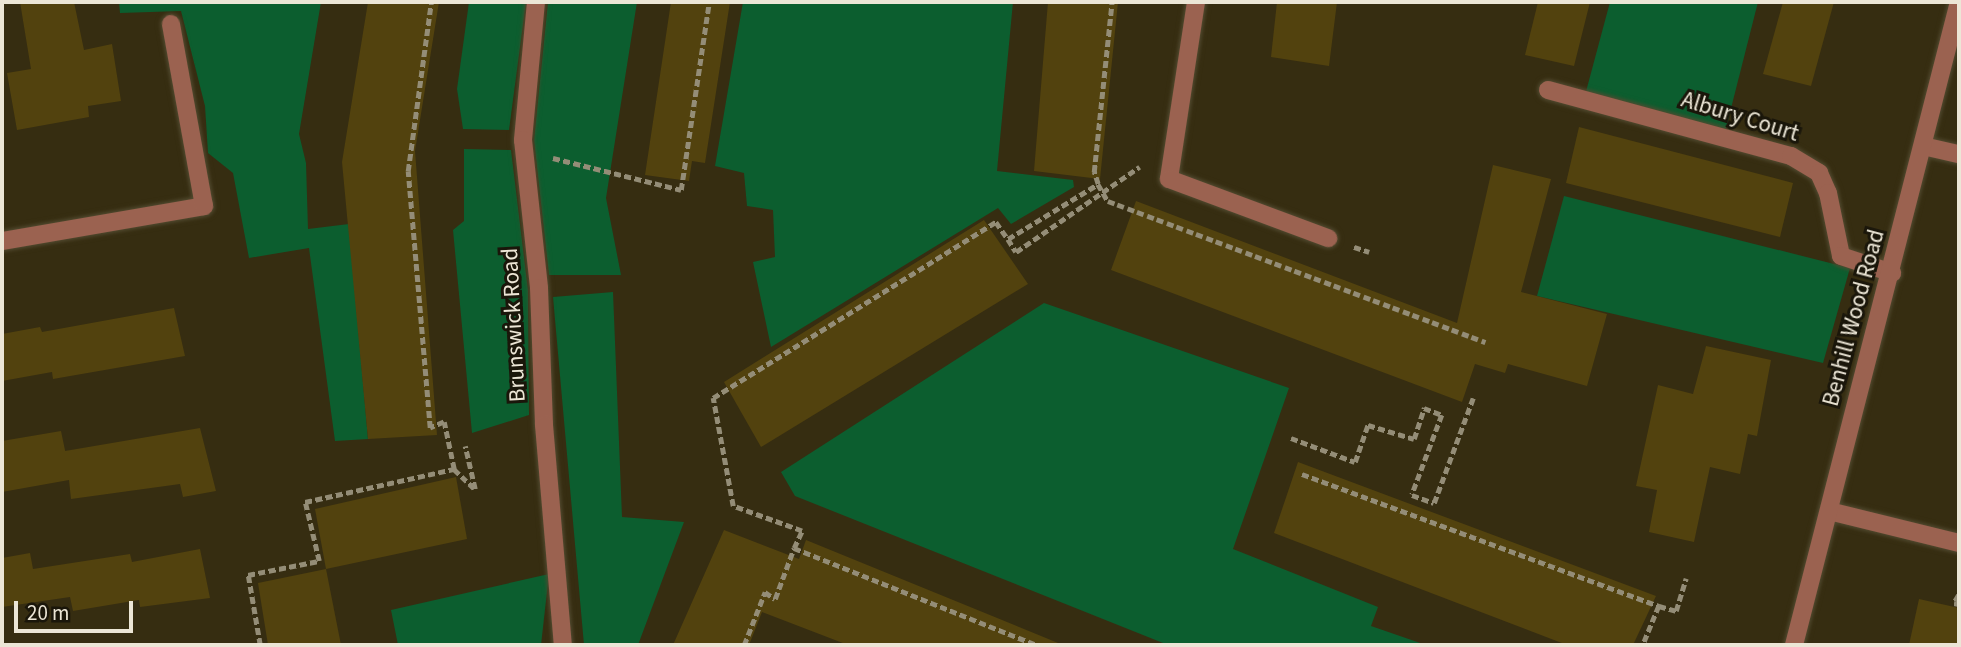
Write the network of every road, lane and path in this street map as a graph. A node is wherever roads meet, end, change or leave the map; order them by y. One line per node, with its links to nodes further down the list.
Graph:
1 (431, 2): 22 (path)
2 (536, 2): 10 (street, Brunswick Road)
3 (709, 2): 10 (path)
4 (1112, 2): 13 (path)
5 (1196, 2): 14 (street)
6 (1959, 2): 9 (street, Benhill Wood Road)
7 (171, 24): 16 (street)
8 (1548, 90): 17 (street, Albury Court)
9 (1923, 146): 11 (street); 17 (street, Benhill Wood Road)
10 (524, 152): 32 (street, Brunswick Road)
11 (1959, 154)
12 (1139, 167): 15 (path)
13 (1098, 184): 15 (path); 18 (path, bridge)
14 (1328, 238)
15 (1009, 239): 26 (path)
16 (2, 241)
17 (1892, 273): 24 (street, Benhill Wood Road)
18 (1486, 342)
19 (1473, 398): 20 (path)
20 (1291, 438)
21 (465, 446): 22 (path)
22 (454, 469): 31 (path)
23 (1302, 474): 30 (path)
24 (1829, 511): 25 (street); 36 (street, Benhill Wood Road)
25 (1959, 543)
26 (794, 548): 33 (path); 34 (path)
27 (1686, 578): 30 (path)
28 (1959, 595): 29 (path)
29 (1959, 604)
30 (1659, 606): 35 (path)
31 (260, 645)
32 (564, 645)
33 (744, 645)
34 (1036, 645)
35 (1643, 645)
36 (1794, 645)

